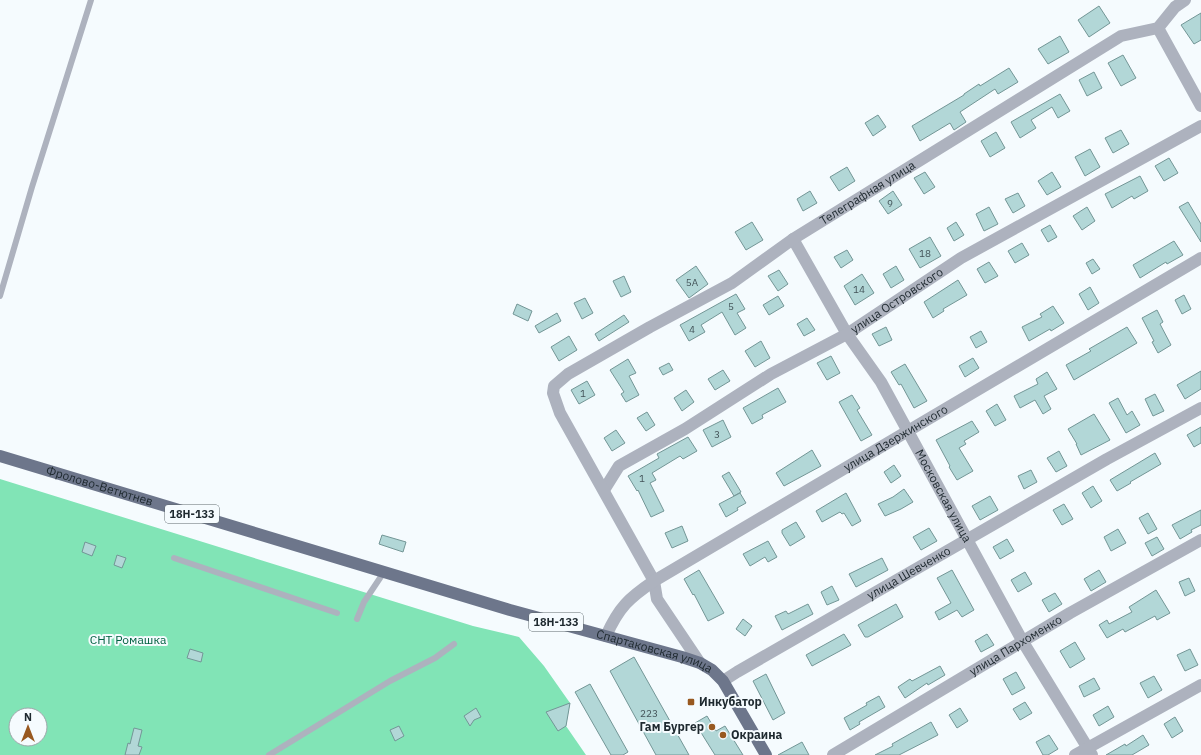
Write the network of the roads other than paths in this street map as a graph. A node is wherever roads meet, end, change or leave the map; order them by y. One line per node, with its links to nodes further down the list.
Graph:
1 (91, 0): 8 (lane)
2 (1185, 0): 3 (street)
3 (1158, 28): 4 (street); 6 (street, Телеграфная улица)
4 (1201, 106)
5 (1201, 126): 9 (street, улица Островского)
6 (793, 239): 9 (street, Московская улица); 13 (street, Телеграфная улица)
7 (1201, 258): 11 (street, улица Дзержинского)
8 (0, 296)
9 (847, 334): 11 (street, Московская улица); 13 (street, улица Островского)
10 (1201, 408): 14 (street, улица Шевченко)
11 (908, 431): 14 (street, Московская улица); 18 (street, улица Дзержинского)
12 (0, 456): 17 (main road, Фролово-Ветютнев / 18Н-133)
13 (604, 490): 18 (street)
14 (968, 540): 22 (street, Московская улица); 25 (street, улица Шевченко)
15 (1201, 540): 22 (street, улица Пархоменко)
16 (174, 558): 19 (lane)
17 (384, 572): 20 (lane); 21 (main road, Спартаковская улица / 18Н-133)
18 (654, 581): 21 (street, улица Дзержинского); 24 (street)
19 (337, 613)
20 (357, 619)
21 (606, 636): 24 (main road, Спартаковская улица / 18Н-133)
22 (1023, 642): 27 (street, Московская улица); 30 (street, улица Пархоменко)
23 (454, 644): 28 (lane)
24 (700, 663): 25 (main road, Спартаковская улица / 18Н-133)
25 (723, 682): 29 (main road, Спартаковская улица / 18Н-133)
26 (1201, 685): 27 (street)
27 (1090, 751): 31 (street)
28 (269, 755)
29 (766, 755)
30 (833, 755)
31 (1075, 755)

